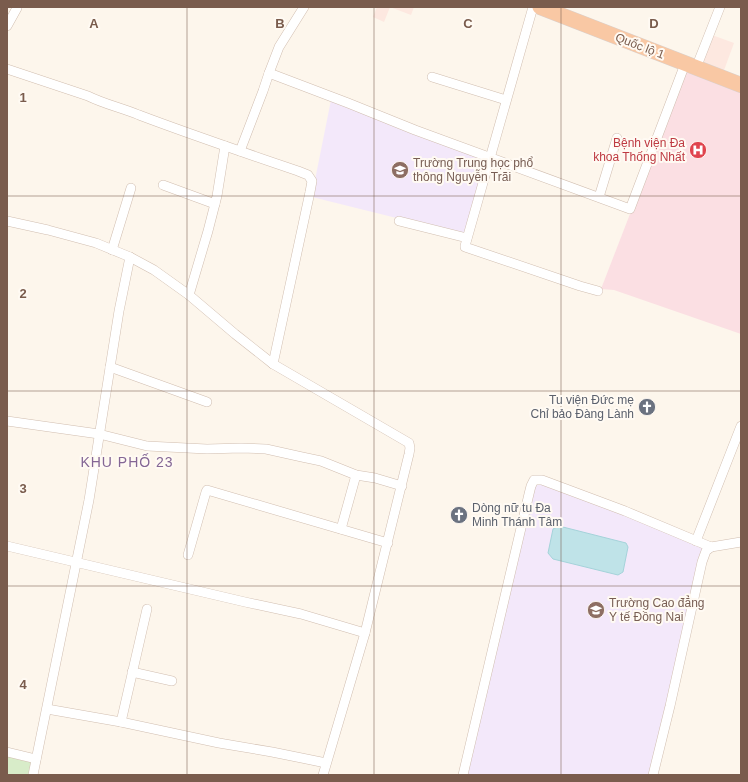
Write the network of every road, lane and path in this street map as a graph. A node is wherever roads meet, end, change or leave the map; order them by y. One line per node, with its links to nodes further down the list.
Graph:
1 (304, 7): 9 (street)
2 (532, 7): 12 (street)
3 (540, 7): 7 (highway, Quốc lộ 1)
4 (720, 7): 7 (street)
5 (17, 8): 6 (street)
6 (7, 26)
7 (691, 66): 11 (highway, Quốc lộ 1); 19 (street)
8 (7, 69): 14 (street)
9 (269, 74): 15 (street); 16 (street)
10 (432, 77): 12 (street)
11 (741, 85)
12 (506, 100): 16 (street)
13 (617, 138): 19 (street)
14 (225, 146): 15 (street); 20 (street)
15 (240, 151): 28 (street)
16 (490, 157): 19 (street); 23 (street)
17 (162, 184): 20 (street)
18 (131, 188): 24 (street)
19 (599, 197)
20 (215, 204): 27 (street)
21 (7, 221): 24 (street)
22 (399, 221): 23 (street)
23 (467, 238): 26 (street)
24 (112, 250): 25 (street)
25 (130, 257): 27 (street); 29 (street)
26 (598, 291)
27 (188, 295): 28 (street)
28 (273, 364): 35 (street)
29 (110, 367): 30 (street); 33 (street)
30 (207, 402)
31 (7, 420): 33 (street)
32 (741, 426): 37 (street)
33 (99, 434): 34 (street); 43 (street)
34 (356, 474): 35 (street); 36 (street)
35 (402, 486): 39 (street)
36 (340, 529): 39 (street); 42 (street)
37 (696, 541): 41 (street); 55 (street)
38 (741, 542): 41 (street)
39 (388, 543): 45 (street)
40 (7, 546): 43 (street)
41 (711, 547): 56 (street)
42 (188, 555)
43 (77, 562): 45 (street); 48 (street)
44 (147, 608): 46 (street)
45 (365, 633): 52 (street)
46 (132, 672): 47 (street); 49 (street)
47 (172, 681)
48 (47, 709): 49 (street); 51 (street)
49 (121, 722): 52 (street)
50 (7, 752): 51 (street)
51 (36, 759): 53 (street)
52 (326, 763): 54 (street)
53 (34, 775)
54 (323, 775)
55 (463, 775)
56 (653, 775)

